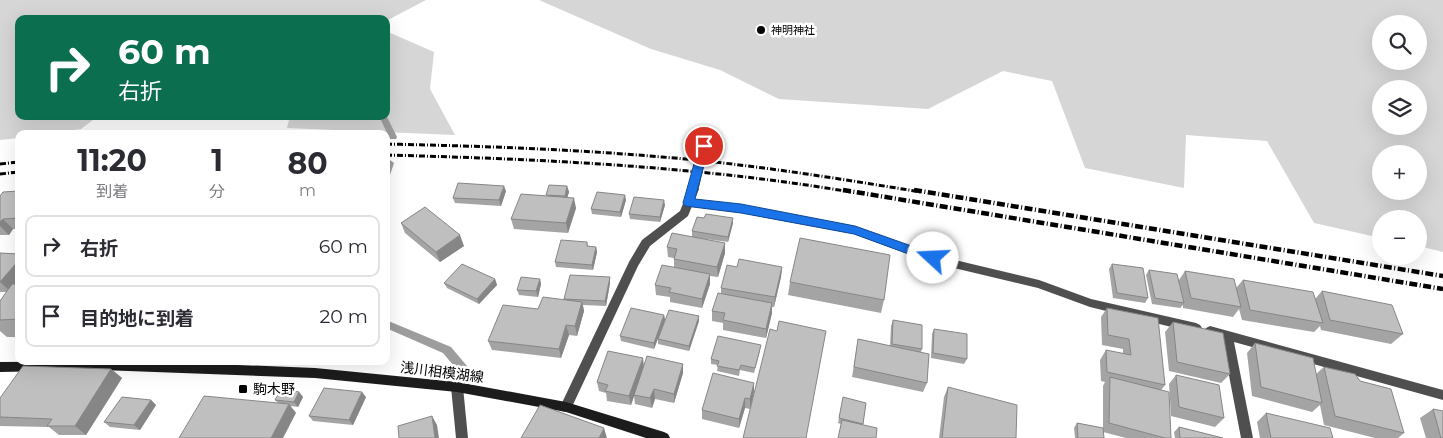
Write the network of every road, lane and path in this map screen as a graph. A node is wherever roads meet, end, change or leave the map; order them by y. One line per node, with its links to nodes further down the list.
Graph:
1 (704, 146): 2 (street, bridge)
2 (689, 203): 3 (street); 9 (street)
3 (1227, 335): 8 (street); 12 (street)
4 (51, 365): 6 (main road, 浅川相模湖線)
5 (145, 365): 7 (main road, 浅川相模湖線)
6 (0, 367)
7 (457, 387): 9 (main road, 浅川相模湖線); 10 (street)
8 (1443, 395)
9 (566, 407): 11 (main road, 浅川相模湖線)
10 (462, 438)
11 (664, 438)
12 (1247, 438)

